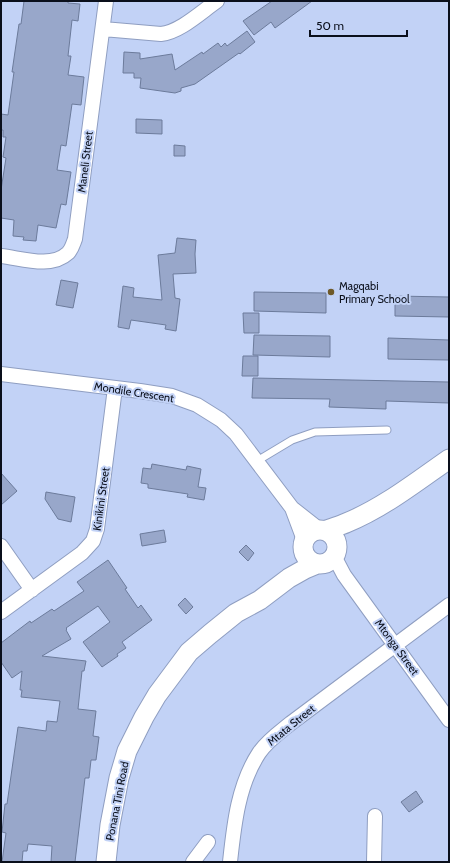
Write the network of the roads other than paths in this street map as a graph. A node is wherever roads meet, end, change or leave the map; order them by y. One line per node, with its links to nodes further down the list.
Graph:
1 (106, 1): 3 (street, Maneli Street)
2 (217, 1): 3 (street)
3 (103, 29): 4 (street, Maneli Street)
4 (1, 256)
5 (1, 374): 6 (street, Mondile Crescent)
6 (115, 388): 9 (street, Mondile Crescent); 16 (street, Kinikini Street)
7 (387, 430): 9 (lane)
8 (449, 459): 10 (street, Ponana Tini Road)
9 (257, 460): 11 (street, Mondile Crescent)
10 (390, 499): 12 (street, Ponana Tini Road); 15 (street, Ponana Tini Road)
11 (292, 508): 12 (street, Mondile Crescent); 13 (street, Mondile Crescent)
12 (323, 530): 13 (street, Ponana Tini Road); 15 (street)
13 (303, 545): 15 (street); 19 (street, Ponana Tini Road)
14 (1, 546): 16 (street)
15 (328, 557): 19 (street, Ponana Tini Road); 20 (street, Mtonga Street)
16 (32, 590): 18 (street, Kinikini Street)
17 (449, 605): 20 (street, Mtata Street)
18 (1, 612)
19 (236, 613): 24 (street, Ponana Tini Road)
20 (396, 645): 21 (street, Mtonga Street); 26 (street, Mtata Street)
21 (449, 720)
22 (375, 816): 27 (street)
23 (208, 842): 25 (street)
24 (106, 862)
25 (193, 862)
26 (230, 862)
27 (374, 862)

